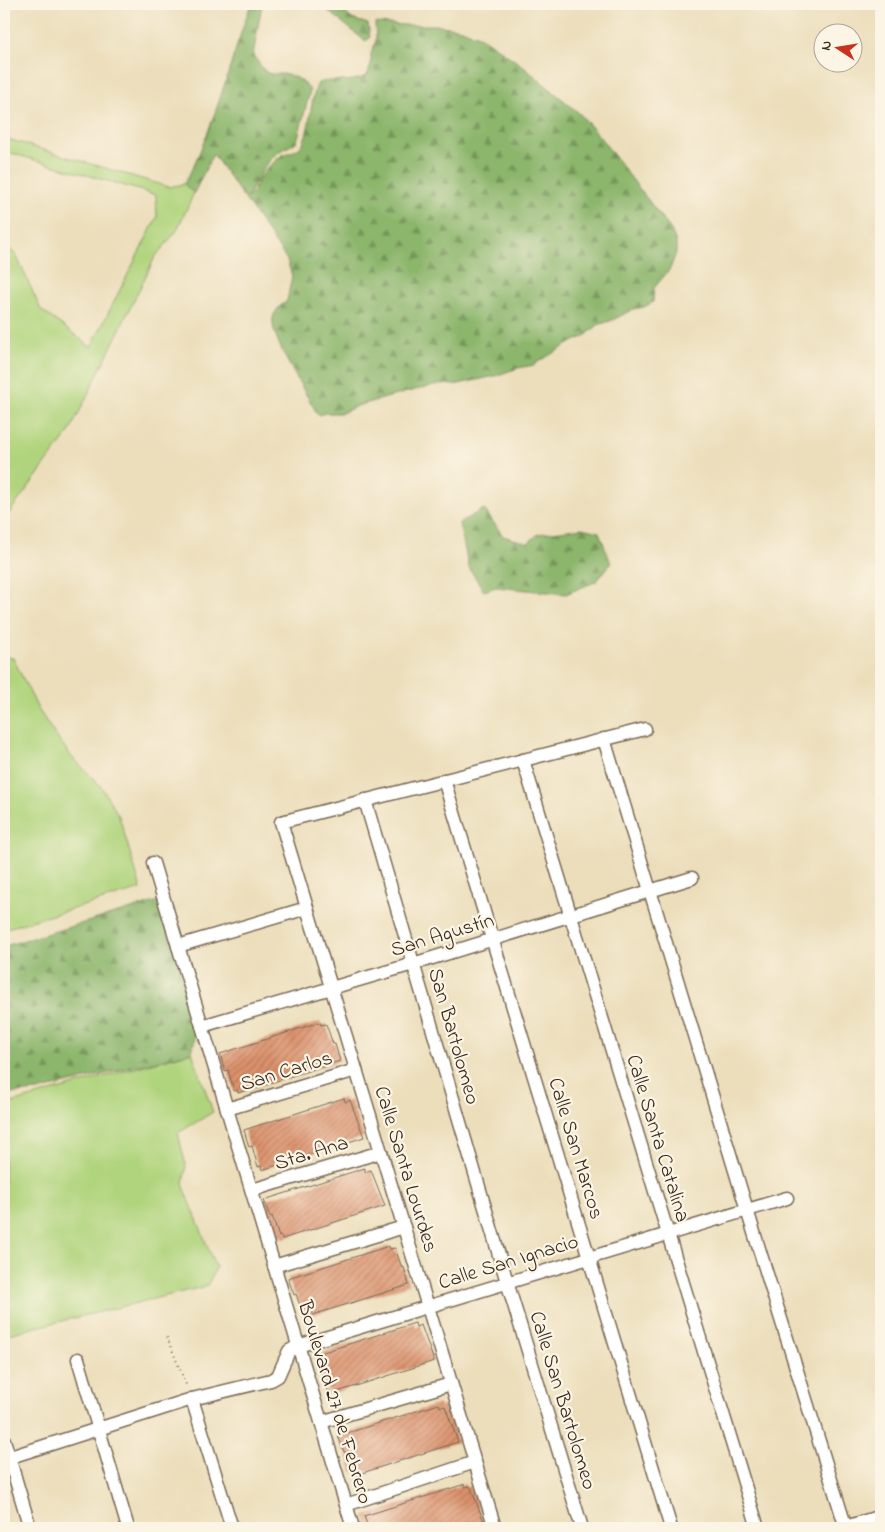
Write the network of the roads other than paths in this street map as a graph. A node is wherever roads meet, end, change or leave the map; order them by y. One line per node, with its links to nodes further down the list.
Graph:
1 (645, 729): 2 (street)
2 (604, 739): 3 (street); 8 (street)
3 (523, 760): 4 (street); 10 (street, Calle Santa Catalina)
4 (444, 780): 5 (street); 11 (street, Calle San Marcos)
5 (366, 800): 9 (street, Calle Santa Lourdes); 13 (street, San Bartolomeo)
6 (153, 863): 12 (street, Boulevard 27 de Febrero)
7 (692, 878): 8 (street, San Agustín)
8 (651, 891): 10 (street, San Agustín); 21 (street)
9 (307, 908): 12 (street); 14 (street, Calle Santa Lourdes)
10 (570, 916): 11 (street, San Agustín); 23 (street, Calle Santa Catalina)
11 (492, 940): 13 (street, San Agustín); 24 (street, Calle San Marcos)
12 (178, 946): 15 (street, Boulevard 27 de Febrero)
13 (413, 964): 14 (street, San Agustín); 26 (street, San Bartolomeo)
14 (331, 988): 15 (street, San Agustín); 16 (street, Calle Santa Lourdes)
15 (202, 1026): 17 (street, Boulevard 27 de Febrero)
16 (356, 1070): 17 (street, San Carlos); 18 (street, Calle Santa Lourdes)
17 (227, 1109): 19 (street, Boulevard 27 de Febrero)
18 (381, 1152): 19 (street, Sta. Ana); 22 (street, Calle Santa Lourdes)
19 (252, 1190): 25 (street, Boulevard 27 de Febrero)
20 (787, 1198): 21 (street, Calle San Ignacio)
21 (747, 1210): 23 (street, Calle San Ignacio); 47 (street)
22 (404, 1227): 25 (street); 27 (street, Calle Santa Lourdes)
23 (668, 1234): 24 (street, Calle San Ignacio); 46 (street, Calle Santa Catalina)
24 (589, 1258): 26 (street, Calle San Ignacio); 45 (street, Calle San Marcos)
25 (274, 1266): 28 (street, Boulevard 27 de Febrero)
26 (507, 1282): 27 (street, Calle San Ignacio); 44 (street, Calle San Bartolomeo)
27 (428, 1307): 28 (street, Calle San Ignacio); 30 (street, Calle Santa Lourdes)
28 (298, 1346): 31 (street); 32 (street, Boulevard 27 de Febrero)
29 (78, 1359): 33 (street)
30 (451, 1384): 32 (street); 36 (street, Calle Santa Lourdes)
31 (192, 1399): 33 (street); 41 (street)
32 (321, 1422): 37 (street, Boulevard 27 de Febrero)
33 (98, 1428): 35 (street); 40 (street)
34 (4, 1440): 35 (street)
35 (6, 1459): 39 (street)
36 (475, 1462): 37 (street); 43 (street, Calle Santa Lourdes)
37 (346, 1505): 42 (street, Boulevard 27 de Febrero)
38 (881, 1516): 47 (street)
39 (30, 1528)
40 (128, 1528)
41 (232, 1528)
42 (353, 1528)
43 (495, 1528)
44 (582, 1528)
45 (671, 1528)
46 (758, 1528)
47 (845, 1528)

